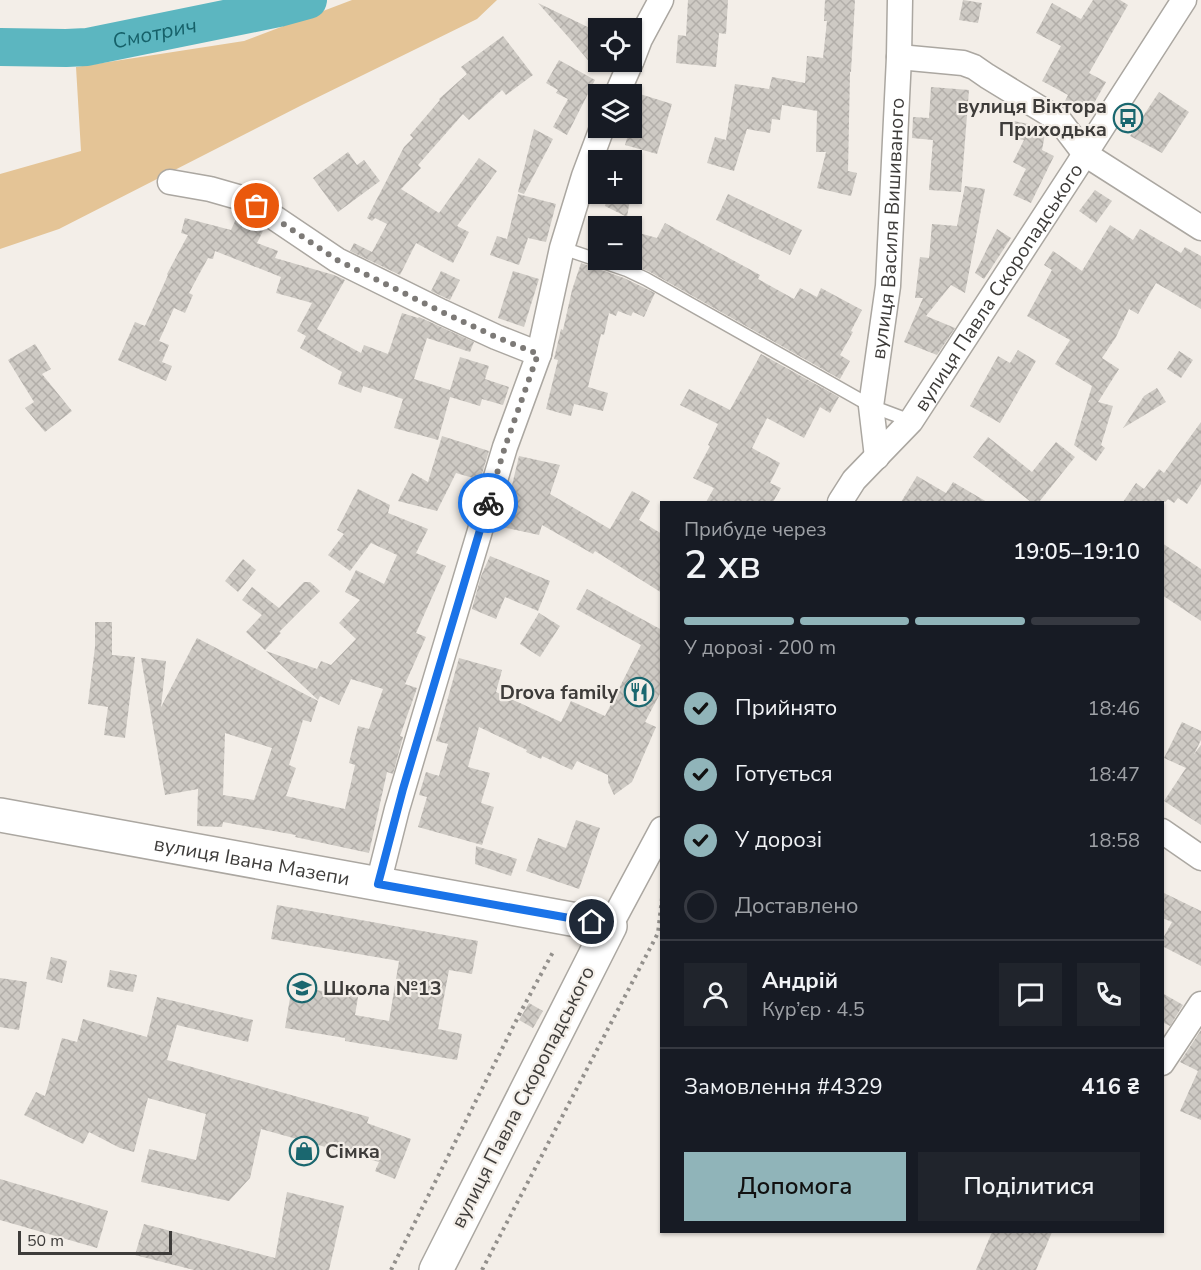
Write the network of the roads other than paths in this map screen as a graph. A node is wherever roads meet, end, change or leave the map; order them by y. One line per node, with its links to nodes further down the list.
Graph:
1 (661, 0): 4 (street)
2 (900, 0): 5 (street, вулиця Василя Вишиваного)
3 (1184, 0): 7 (street, вулиця Павла Скоропадського)
4 (642, 35)
5 (899, 57): 7 (street); 12 (street, вулиця Василя Вишиваного)
6 (598, 138): 10 (street)
7 (1085, 154): 9 (street); 13 (street, вулиця Павла Скоропадського)
8 (170, 182): 11 (street)
9 (1201, 228)
10 (562, 248): 11 (street); 12 (lane)
11 (538, 354): 20 (street)
12 (872, 406): 13 (lane); 14 (street, вулиця Василя Вишиваного)
13 (911, 422): 14 (street, вулиця Павла Скоропадського)
14 (877, 457): 15 (street, вулиця Павла Скоропадського)
15 (841, 501)
16 (0, 815): 20 (street, вулиця Івана Мазепи)
17 (1164, 832): 19 (street)
18 (660, 833): 21 (street, вулиця Павла Скоропадського)
19 (1201, 858)
20 (378, 884): 21 (street, вулиця Івана Мазепи)
21 (610, 926): 24 (street, вулиця Павла Скоропадського)
22 (1201, 1004): 23 (street)
23 (1164, 1060)
24 (436, 1270)

